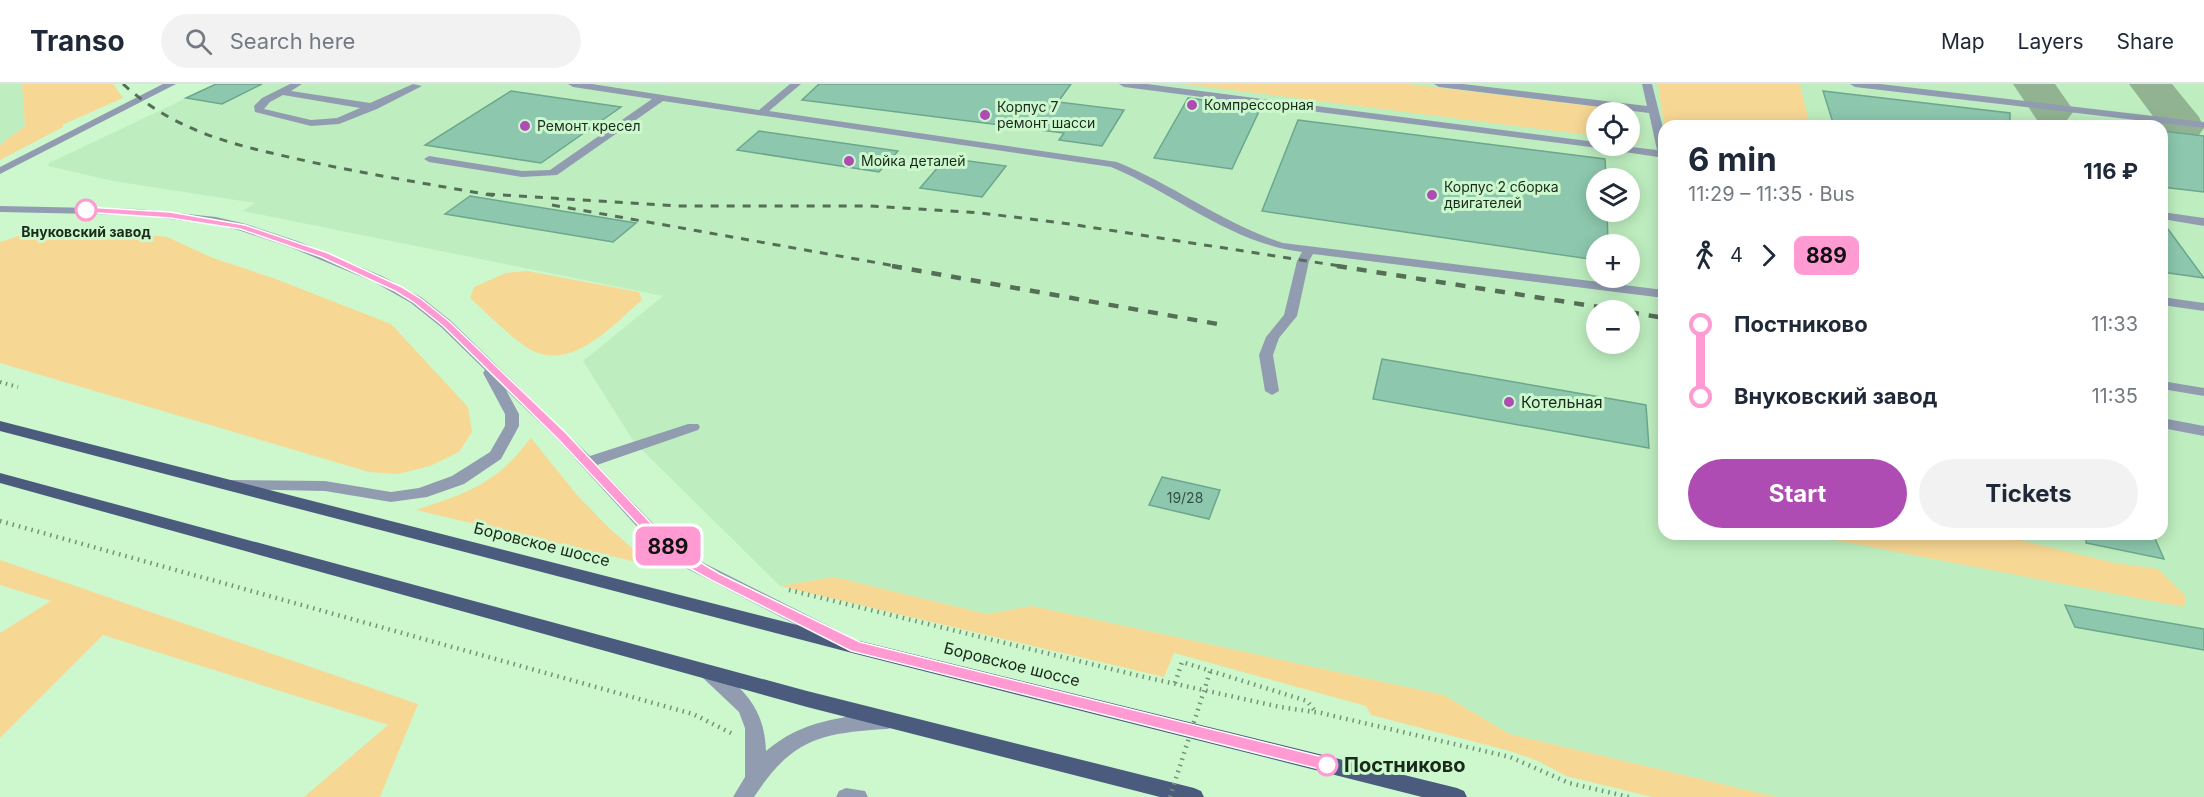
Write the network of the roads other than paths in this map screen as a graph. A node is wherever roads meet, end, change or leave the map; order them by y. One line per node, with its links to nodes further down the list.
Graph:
1 (171, 84): 23 (street)
2 (297, 84): 10 (street)
3 (573, 84): 11 (street)
4 (796, 84): 14 (street)
5 (1124, 84): 19 (street)
6 (1439, 84): 13 (street)
7 (1647, 84): 13 (street)
8 (1855, 84): 15 (street)
9 (417, 86): 12 (street)
10 (281, 92): 12 (street); 12 (street)
11 (660, 98): 14 (street); 22 (street)
12 (373, 107)
13 (1652, 110): 18 (street)
14 (761, 113): 27 (street)
15 (2161, 120)
16 (2168, 121): 17 (street)
17 (2204, 125)
18 (1658, 135)
19 (1586, 144)
20 (1640, 152): 21 (street)
21 (1658, 154)
22 (429, 159)
23 (0, 171)
24 (0, 209): 31 (street)
25 (2168, 217): 26 (street)
26 (2204, 222)
27 (1309, 250): 28 (street); 33 (street)
28 (1658, 293)
29 (2168, 302): 30 (street)
30 (2204, 307)
31 (483, 360): 39 (street); 41 (street)
32 (2168, 386): 34 (street)
33 (1272, 391)
34 (2204, 392)
35 (2168, 424): 38 (street)
36 (0, 426): 41 (main road, Боровское шоссе)
37 (693, 427): 39 (street)
38 (2204, 431)
39 (586, 463): 42 (street)
40 (0, 478): 43 (main road)
41 (226, 485): 42 (main road, Боровское шоссе)
42 (856, 647): 50 (main road, Боровское шоссе)
43 (709, 672): 44 (main road); 45 (street)
44 (894, 721): 45 (street); 49 (main road)
45 (755, 778): 46 (street)
46 (743, 797)
47 (846, 797): 48 (street)
48 (858, 797)
49 (1194, 797)
50 (1457, 797)

